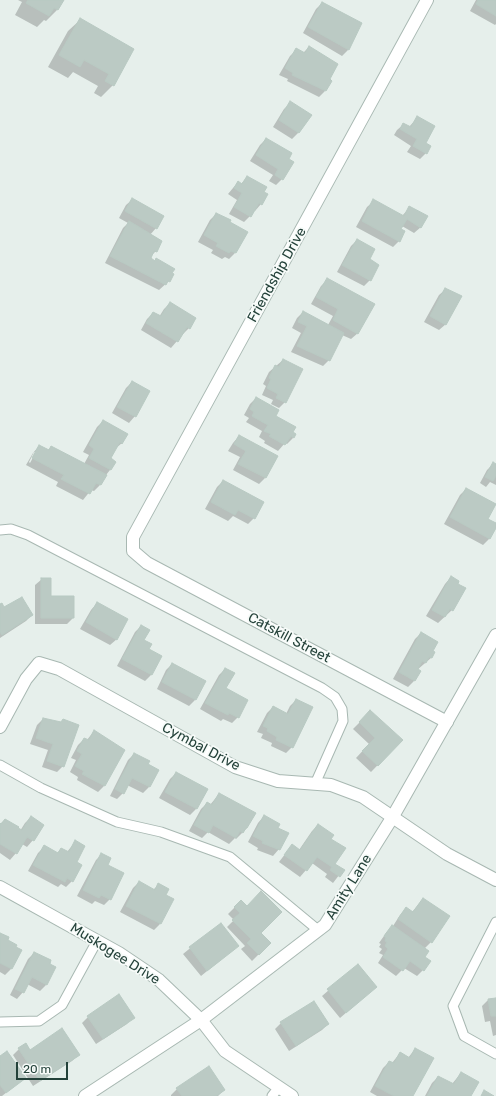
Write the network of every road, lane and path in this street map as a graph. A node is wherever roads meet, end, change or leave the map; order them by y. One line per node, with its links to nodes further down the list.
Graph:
1 (427, 0): 3 (street, Friendship Drive)
2 (0, 530): 8 (lane)
3 (132, 551): 5 (street, Catskill Street)
4 (496, 635): 5 (street, Amity Lane)
5 (447, 722): 9 (street, Amity Lane)
6 (0, 727): 8 (street, Cymbal Drive)
7 (0, 765): 13 (lane)
8 (315, 784): 9 (street, Cymbal Drive)
9 (392, 818): 10 (street, Cymbal Drive); 13 (street, Amity Lane)
10 (496, 880)
11 (0, 887): 14 (street, Muskogee Drive)
12 (496, 922): 17 (lane)
13 (318, 930): 15 (street, Amity Lane)
14 (97, 941): 15 (street, Muskogee Drive); 16 (lane)
15 (201, 1020): 18 (street, Muskogee Drive); 19 (street, Amity Lane)
16 (0, 1022)
17 (496, 1054)
18 (276, 1092): 20 (street, Muskogee Drive)
19 (86, 1096)
20 (292, 1096)

